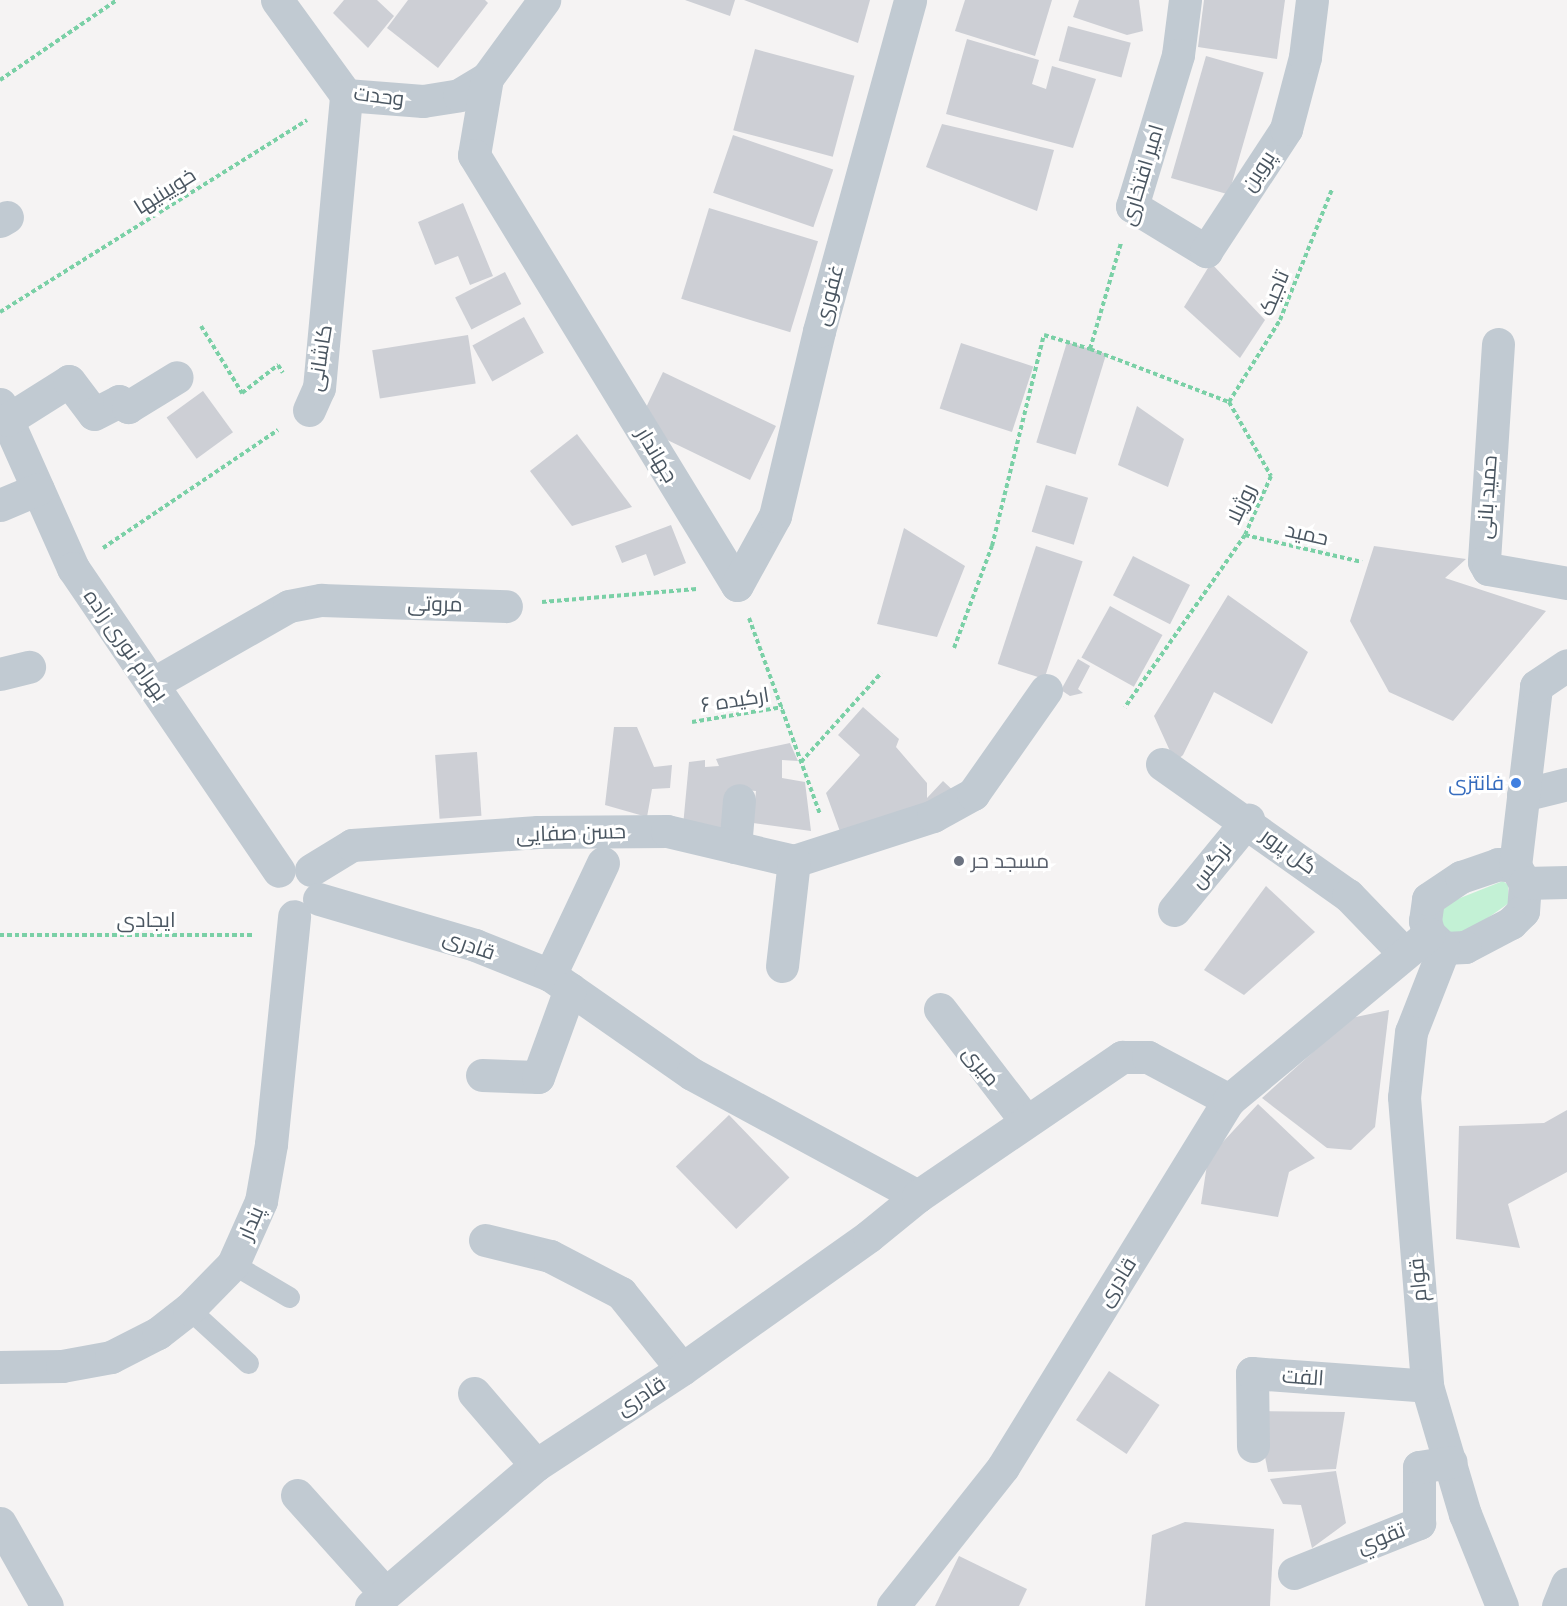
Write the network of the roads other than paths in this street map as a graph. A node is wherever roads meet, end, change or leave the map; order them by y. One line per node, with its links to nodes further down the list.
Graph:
1 (277, 0): 7 (street, وحدت)
2 (544, 0): 6 (street)
3 (910, 0): 16 (street, غفوری)
4 (1185, 0): 8 (street, امیر افتخاری)
5 (1312, 0): 8 (street, پروین)
6 (487, 78): 7 (street, وحدت); 16 (street, جهاندار)
7 (346, 95): 11 (street, کاشانی)
8 (1132, 207)
9 (1498, 344): 15 (street, حمید بانی)
10 (177, 377): 12 (street)
11 (309, 410)
12 (4, 412): 13 (street, بهرام نوری زاده)
13 (38, 489): 14 (street); 19 (street, بهرام نوری زاده)
14 (0, 505)
15 (1567, 583)
16 (737, 585)
17 (506, 606): 19 (street, مروتی)
18 (1567, 665): 23 (street)
19 (154, 683): 29 (street, بهرام نوری زاده)
20 (1046, 690): 27 (street)
21 (1162, 764): 25 (street, گل پرور)
22 (1567, 784): 23 (street)
23 (1523, 795): 30 (street)
24 (739, 800): 26 (street)
25 (1248, 820): 33 (street, نرگس); 34 (street, گل پرور)
26 (735, 847): 27 (street, حسن صفایی); 32 (street, حسن صفایی)
27 (794, 861): 35 (street)
28 (603, 863): 36 (street)
29 (279, 871): 32 (street); 32 (street)
30 (1520, 874): 31 (street); 34 (street); 34 (street)
31 (1567, 882)
32 (304, 905): 36 (street, قادری); 43 (street, پندار)
33 (1174, 910)
34 (1426, 945): 39 (street, قادری); 49 (street, قوام)
35 (782, 966)
36 (560, 982): 38 (street); 41 (street, قادری)
37 (940, 1009): 40 (street, میری)
38 (482, 1075)
39 (1229, 1100): 40 (street, قادری); 60 (street, قادری)
40 (1026, 1121): 41 (street, قادری)
41 (918, 1196): 48 (street, قادری)
42 (485, 1240): 48 (street)
43 (233, 1264): 44 (lane); 45 (street, پندار)
44 (289, 1297)
45 (189, 1309): 46 (lane); 47 (street, پندار)
46 (248, 1363)
47 (0, 1367)
48 (682, 1369): 53 (street, قادری)
49 (1427, 1386): 51 (street, الفت); 52 (street, قوام)
50 (474, 1393): 53 (street)
51 (1253, 1446)
52 (1451, 1462): 56 (street, تقوي); 61 (street, قوام)
53 (536, 1465): 58 (street, قادری)
54 (297, 1495): 58 (street)
55 (0, 1523): 59 (street)
56 (1294, 1573)
57 (1567, 1584): 62 (street)
58 (377, 1599)
59 (47, 1606)
60 (893, 1606)
61 (1502, 1606)
62 (1558, 1606)

